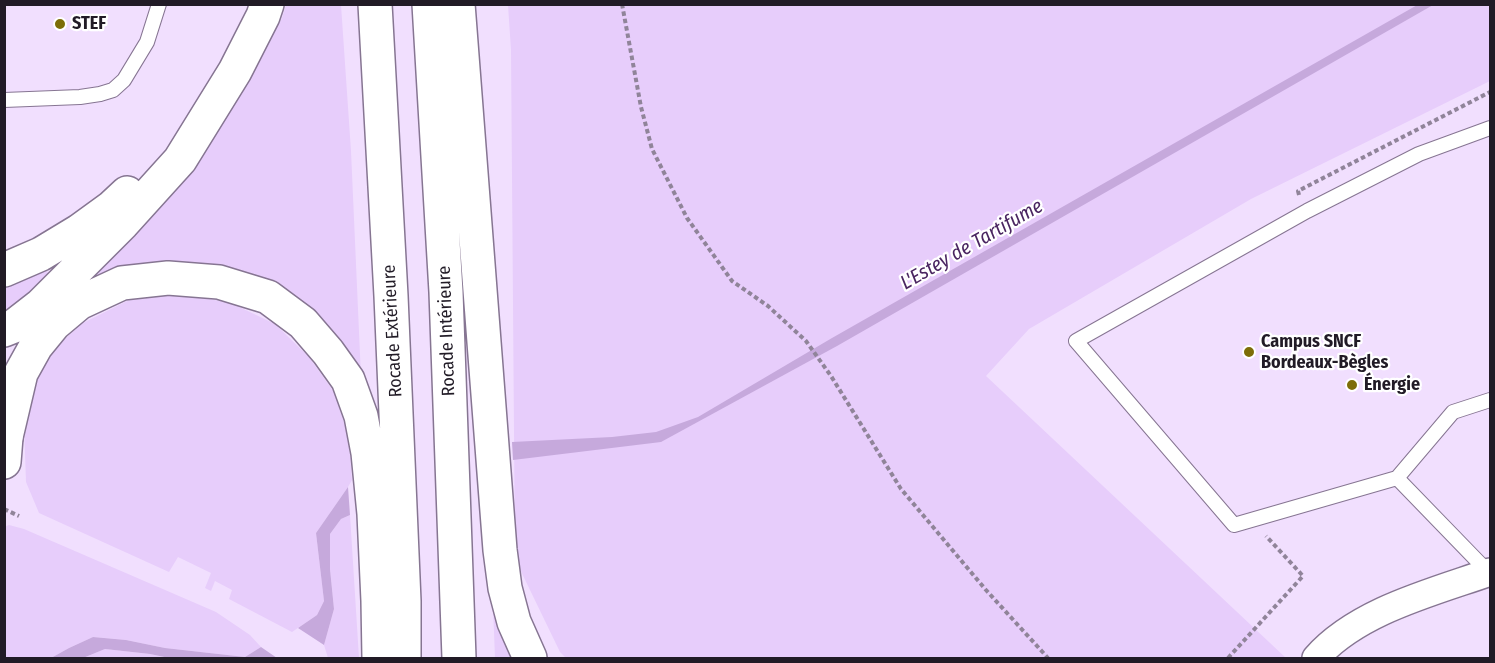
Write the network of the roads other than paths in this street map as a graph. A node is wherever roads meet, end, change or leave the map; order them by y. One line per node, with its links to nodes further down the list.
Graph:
1 (159, 4): 6 (lane)
2 (267, 4): 7 (highway)
3 (375, 4): 16 (highway, Rocade Extérieure)
4 (429, 4): 17 (highway, Rocade Intérieure)
5 (458, 4): 18 (highway)
6 (4, 100)
7 (204, 119): 9 (highway); 10 (highway)
8 (1491, 128): 13 (lane)
9 (4, 270)
10 (4, 330)
11 (1491, 400): 13 (lane)
12 (5, 444): 15 (highway)
13 (1397, 478): 14 (lane)
14 (1490, 573): 19 (street)
15 (379, 658)
16 (404, 658)
17 (459, 658)
18 (530, 658)
19 (1316, 658)

